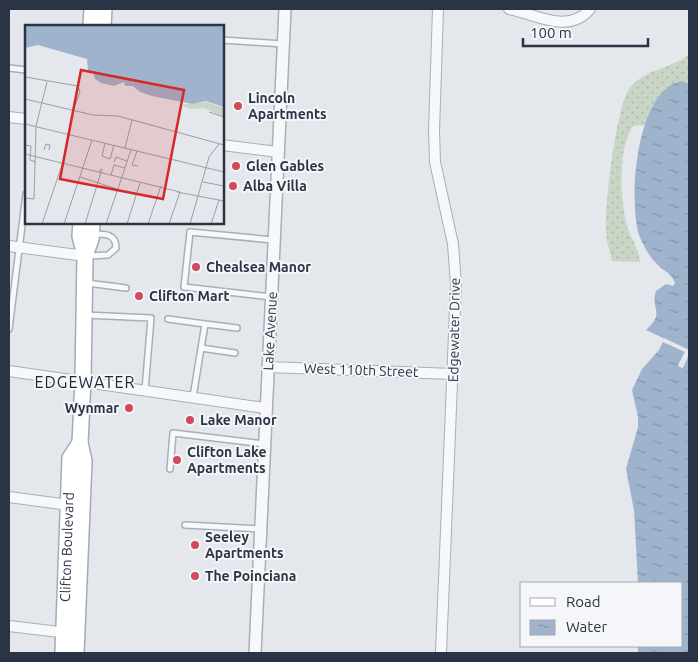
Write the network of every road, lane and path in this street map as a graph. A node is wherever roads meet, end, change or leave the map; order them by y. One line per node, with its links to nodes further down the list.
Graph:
1 (92, 9): 7 (main road)
2 (104, 9): 8 (main road)
3 (285, 9): 10 (street, Lake Avenue)
4 (438, 9): 36 (street, Edgewater Drive)
5 (509, 9): 6 (street)
6 (590, 9)
7 (91, 25)
8 (103, 25)
9 (224, 40): 10 (lane)
10 (283, 44): 16 (street, Lake Avenue)
11 (9, 68): 12 (lane)
12 (25, 70)
13 (9, 117): 14 (street)
14 (25, 119)
15 (224, 145): 16 (street)
16 (278, 152): 20 (street, Lake Avenue)
17 (25, 203): 22 (lane)
18 (81, 224): 23 (main road, Clifton Boulevard)
19 (92, 228): 23 (main road, Clifton Boulevard); 23 (lane)
20 (274, 240): 26 (street, Lake Avenue); 26 (lane)
21 (9, 246): 22 (street)
22 (20, 247): 23 (street); 31 (lane)
23 (85, 256): 24 (main road, Clifton Boulevard)
24 (84, 283): 25 (lane); 27 (main road, Clifton Boulevard)
25 (126, 288)
26 (272, 297): 34 (street, Lake Avenue)
27 (84, 314): 37 (main road, Clifton Boulevard); 38 (lane)
28 (168, 318): 29 (lane)
29 (204, 324): 30 (lane); 32 (lane)
30 (238, 328)
31 (9, 329)
32 (201, 348): 33 (lane); 39 (lane)
33 (235, 353)
34 (268, 367): 36 (street, West 110th Street); 40 (street, Lake Avenue)
35 (9, 371): 37 (street)
36 (453, 374): 53 (street, Edgewater Drive)
37 (84, 380): 38 (street); 41 (main road, Clifton Boulevard)
38 (146, 390): 39 (street)
39 (193, 397): 40 (street)
40 (266, 408): 42 (street, Lake Avenue)
41 (80, 443): 45 (main road, Clifton Boulevard); 49 (main road, Clifton Boulevard)
42 (264, 444): 43 (lane); 47 (street, Lake Avenue)
43 (170, 469)
44 (9, 497): 45 (street)
45 (69, 504): 49 (main road, Clifton Boulevard)
46 (185, 525): 47 (lane)
47 (260, 529): 52 (street, Lake Avenue)
48 (9, 626): 49 (street)
49 (70, 633): 50 (main road, Clifton Boulevard); 51 (main road, Clifton Boulevard)
50 (63, 653)
51 (76, 653)
52 (255, 653)
53 (441, 653)

